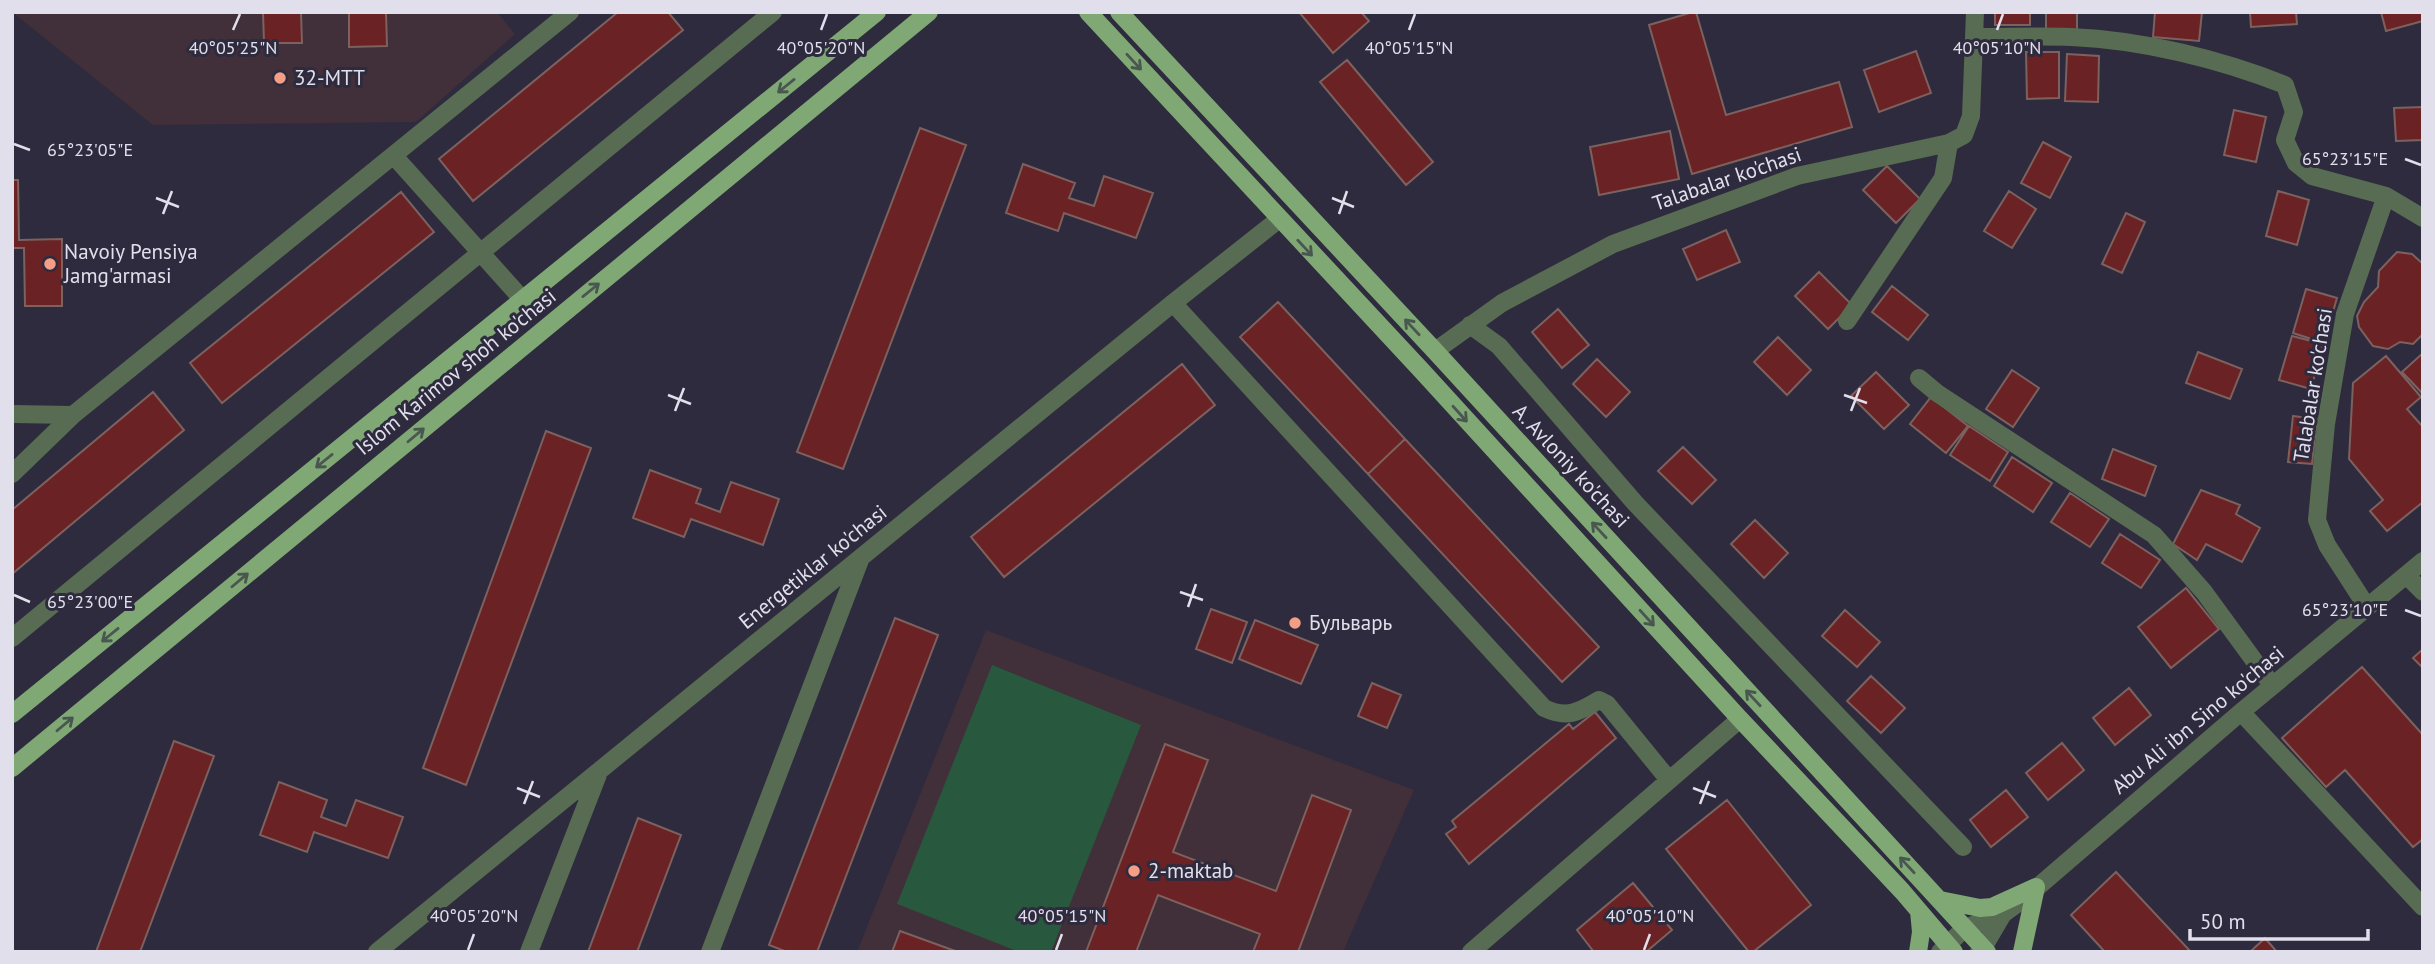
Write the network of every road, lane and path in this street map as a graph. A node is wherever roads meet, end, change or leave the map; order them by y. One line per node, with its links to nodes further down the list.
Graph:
1 (570, 12): 10 (street)
2 (773, 12): 14 (street)
3 (877, 12): 15 (main road, Islom Karimov shoh ko'chasi, one-way to 15)
4 (929, 12): 34 (main road, Islom Karimov shoh ko'chasi, one-way to 4)
5 (1088, 12): 13 (main road, one-way to 13)
6 (1119, 12): 19 (main road, A. Avloniy ko'chasi, one-way to 6)
7 (1975, 12): 8 (street)
8 (1975, 37): 9 (street); 11 (street)
9 (1950, 143): 17 (street); 18 (street, Talabalar ko'chasi)
10 (394, 156): 14 (street); 22 (street)
11 (2386, 196): 12 (street); 28 (street, Talabalar ko'chasi)
12 (2423, 218)
13 (1278, 220): 16 (street, Energetiklar ko'chasi); 33 (main road, one-way to 33)
14 (482, 252): 15 (street); 29 (street)
15 (523, 300): 31 (main road, Islom Karimov shoh ko'chasi, one-way to 31)
16 (1173, 303): 24 (street, Energetiklar ko'chasi); 36 (street)
17 (1847, 321)
18 (1470, 325): 19 (street, Talabalar ko'chasi); 37 (street)
19 (1435, 351): 39 (main road, A. Avloniy ko'chasi, one-way to 19)
20 (1919, 378): 30 (street)
21 (12, 414): 22 (street)
22 (73, 415): 23 (street)
23 (12, 474)
24 (861, 557): 35 (street, Energetiklar ko'chasi); 48 (street)
25 (2423, 561): 26 (street, Abu Ali ibn Sino ko'chasi)
26 (2406, 575): 27 (street); 28 (street, Abu Ali ibn Sino ko'chasi)
27 (2423, 593)
28 (2367, 607): 30 (street, Abu Ali ibn Sino ko'chasi)
29 (12, 638)
30 (2272, 685): 32 (street, Abu Ali ibn Sino ko'chasi)
31 (15, 708)
32 (2241, 712): 38 (street, Abu Ali ibn Sino ko'chasi); 40 (street)
33 (1740, 719): 36 (street); 41 (main road)
34 (12, 768)
35 (599, 771): 46 (street, Energetiklar ko'chasi); 47 (street)
36 (1669, 780): 49 (street)
37 (1964, 847)
38 (2036, 887): 39 (main road); 42 (street, Abu Ali ibn Sino ko'chasi); 51 (main road)
39 (1939, 900): 43 (main road, A. Avloniy ko'chasi)
40 (2423, 907)
41 (1919, 911): 44 (main road); 50 (main road)
42 (2003, 914): 43 (street, Abu Ali ibn Sino ko'chasi); 45 (street, Abu Ali ibn Sino ko'chasi)
43 (1965, 928): 44 (street, Abu Ali ibn Sino ko'chasi); 45 (main road, A. Avloniy ko'chasi)
44 (1947, 950)
45 (1983, 951)
46 (377, 952)
47 (529, 952)
48 (710, 952)
49 (1471, 952)
50 (1918, 952)
51 (2022, 952)

